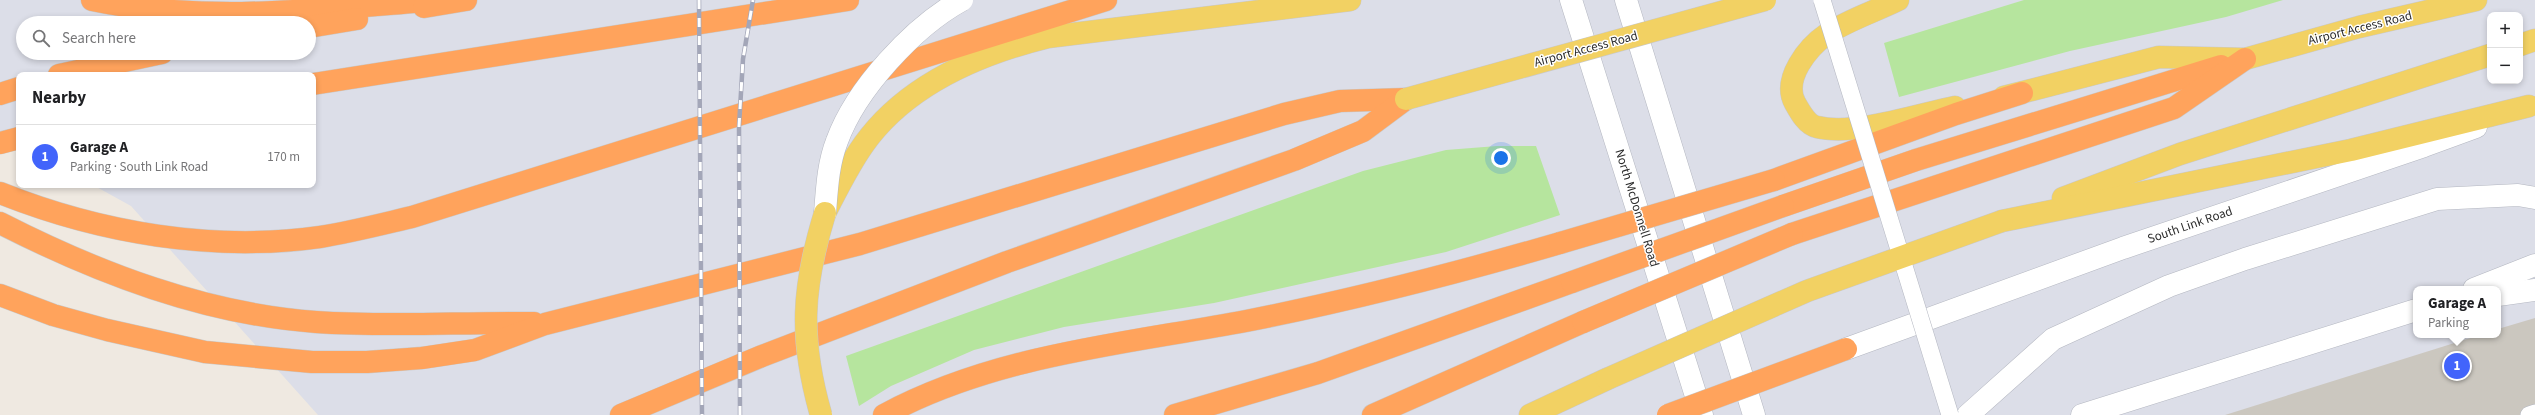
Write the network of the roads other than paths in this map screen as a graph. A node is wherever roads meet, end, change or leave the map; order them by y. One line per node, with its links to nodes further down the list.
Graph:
1 (92, 0): 2 (highway)
2 (439, 0)
3 (466, 0): 14 (highway)
4 (848, 0): 21 (highway)
5 (962, 0): 31 (street, bridge)
6 (1106, 0): 29 (highway, bridge)
7 (1350, 0): 31 (main road)
8 (1572, 0): 50 (street, North McDonnell Road)
9 (1626, 0): 52 (street)
10 (1765, 0): 25 (main road, Airport Access Road, bridge)
11 (1822, 0): 53 (lane, bridge)
12 (1898, 0): 24 (main road, Airport Access Road)
13 (2476, 0): 18 (main road, Airport Access Road)
14 (316, 26)
15 (2535, 40): 16 (main road)
16 (2523, 44)
17 (2487, 56): 32 (main road)
18 (2245, 59): 24 (main road, Airport Access Road); 46 (highway, bridge); 47 (highway, bridge)
19 (129, 60): 20 (highway)
20 (73, 72)
21 (316, 84)
22 (16, 89): 23 (highway)
23 (0, 94)
24 (2022, 94): 45 (highway, bridge)
25 (1406, 99): 40 (highway); 43 (highway)
26 (2532, 106): 32 (main road); 41 (street, South Link Road)
27 (16, 139): 28 (highway)
28 (0, 144)
29 (0, 193)
30 (2535, 198): 54 (street)
31 (825, 213): 44 (main road, bridge)
32 (2002, 221): 48 (main road, bridge)
33 (0, 223): 40 (highway)
34 (2535, 265): 35 (street)
35 (2482, 286)
36 (2535, 290): 38 (street)
37 (0, 295): 40 (highway)
38 (2501, 295)
39 (2413, 311): 55 (street)
40 (545, 324)
41 (1846, 349): 49 (highway, bridge); 51 (highway, bridge)
42 (2535, 413): 56 (lane)
43 (621, 415)
44 (821, 415)
45 (884, 415)
46 (1175, 415)
47 (1373, 415)
48 (1530, 415)
49 (1668, 415)
50 (1702, 415)
51 (1707, 415)
52 (1754, 415)
53 (1950, 415)
54 (1968, 415)
55 (2082, 415)
56 (2529, 415)

